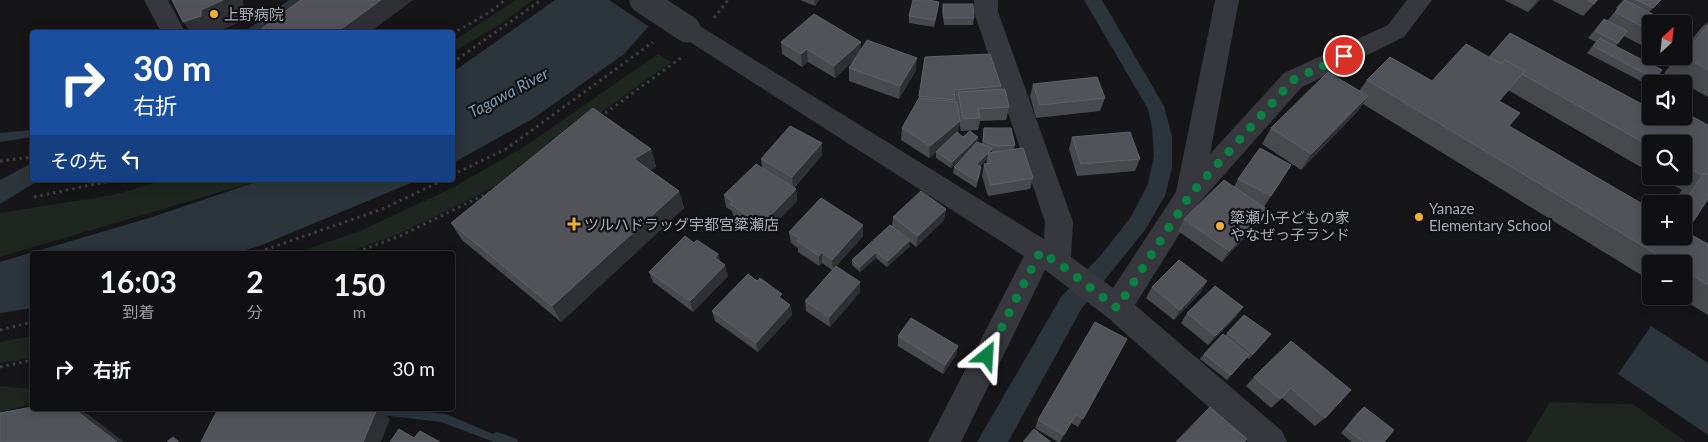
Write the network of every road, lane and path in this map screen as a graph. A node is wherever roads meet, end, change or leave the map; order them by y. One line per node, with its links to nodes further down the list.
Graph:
1 (156, 0): 8 (street)
2 (505, 0): 9 (path)
3 (542, 0): 12 (path)
4 (643, 0): 24 (street, bridge)
5 (986, 0): 24 (street)
6 (1227, 0): 20 (street)
7 (1420, 0): 20 (street)
8 (171, 30)
9 (455, 32)
10 (656, 40): 16 (path)
11 (686, 54): 13 (path)
12 (455, 60)
13 (599, 117)
14 (30, 157): 15 (path)
15 (0, 161)
16 (455, 174)
17 (105, 182): 21 (path)
18 (439, 182): 22 (path)
19 (497, 188): 23 (path)
20 (1190, 195): 25 (street)
21 (34, 197)
22 (262, 251)
23 (359, 251)
24 (1049, 257): 25 (street); 30 (street)
25 (1117, 308): 31 (street)
26 (30, 322): 27 (path)
27 (0, 330)
28 (30, 360): 29 (path)
29 (0, 367)
30 (944, 442)
31 (1270, 442)

